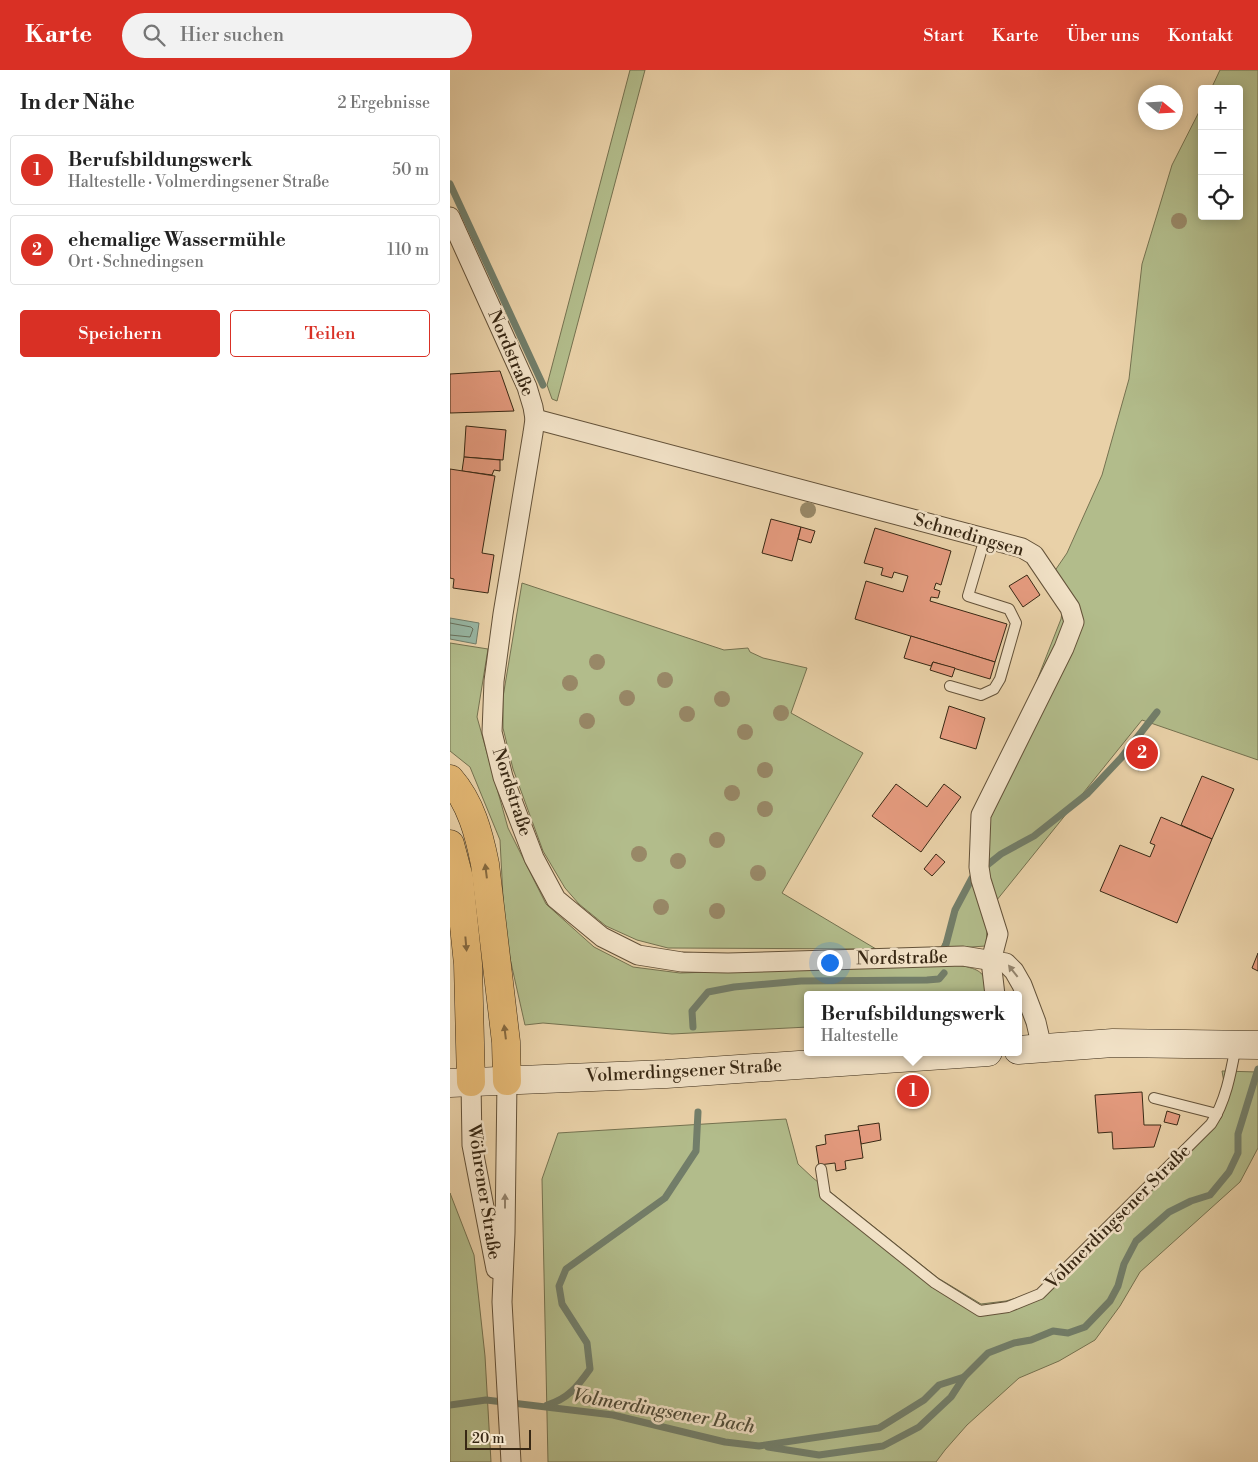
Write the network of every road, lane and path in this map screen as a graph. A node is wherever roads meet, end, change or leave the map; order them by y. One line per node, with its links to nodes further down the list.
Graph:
1 (450, 216): 2 (street, Nordstraße)
2 (535, 419): 3 (street, Schnedingsen); 7 (street, Nordstraße)
3 (985, 538): 4 (lane); 7 (street, Schnedingsen)
4 (950, 686)
5 (450, 779): 12 (highway, one-way to 5)
6 (450, 844): 13 (highway, one-way to 13)
7 (991, 961): 8 (street); 10 (street, Nordstraße, one-way to 7)
8 (995, 991)
9 (1248, 1045): 10 (main road, Volmerdingsener Straße); 15 (lane, Volmerdingsener Straße)
10 (1030, 1049)
11 (929, 1056): 12 (main road, Volmerdingsener Straße)
12 (507, 1081): 13 (main road, Volmerdingsener Straße); 17 (street, Wöhrener Straße, one-way to 12)
13 (460, 1083): 17 (street, Wöhrener Straße)
14 (1154, 1098): 15 (lane)
15 (1217, 1114): 16 (lane, Volmerdingsener Straße)
16 (821, 1169)
17 (502, 1302): 18 (street, Wöhrener Straße)
18 (511, 1462)

